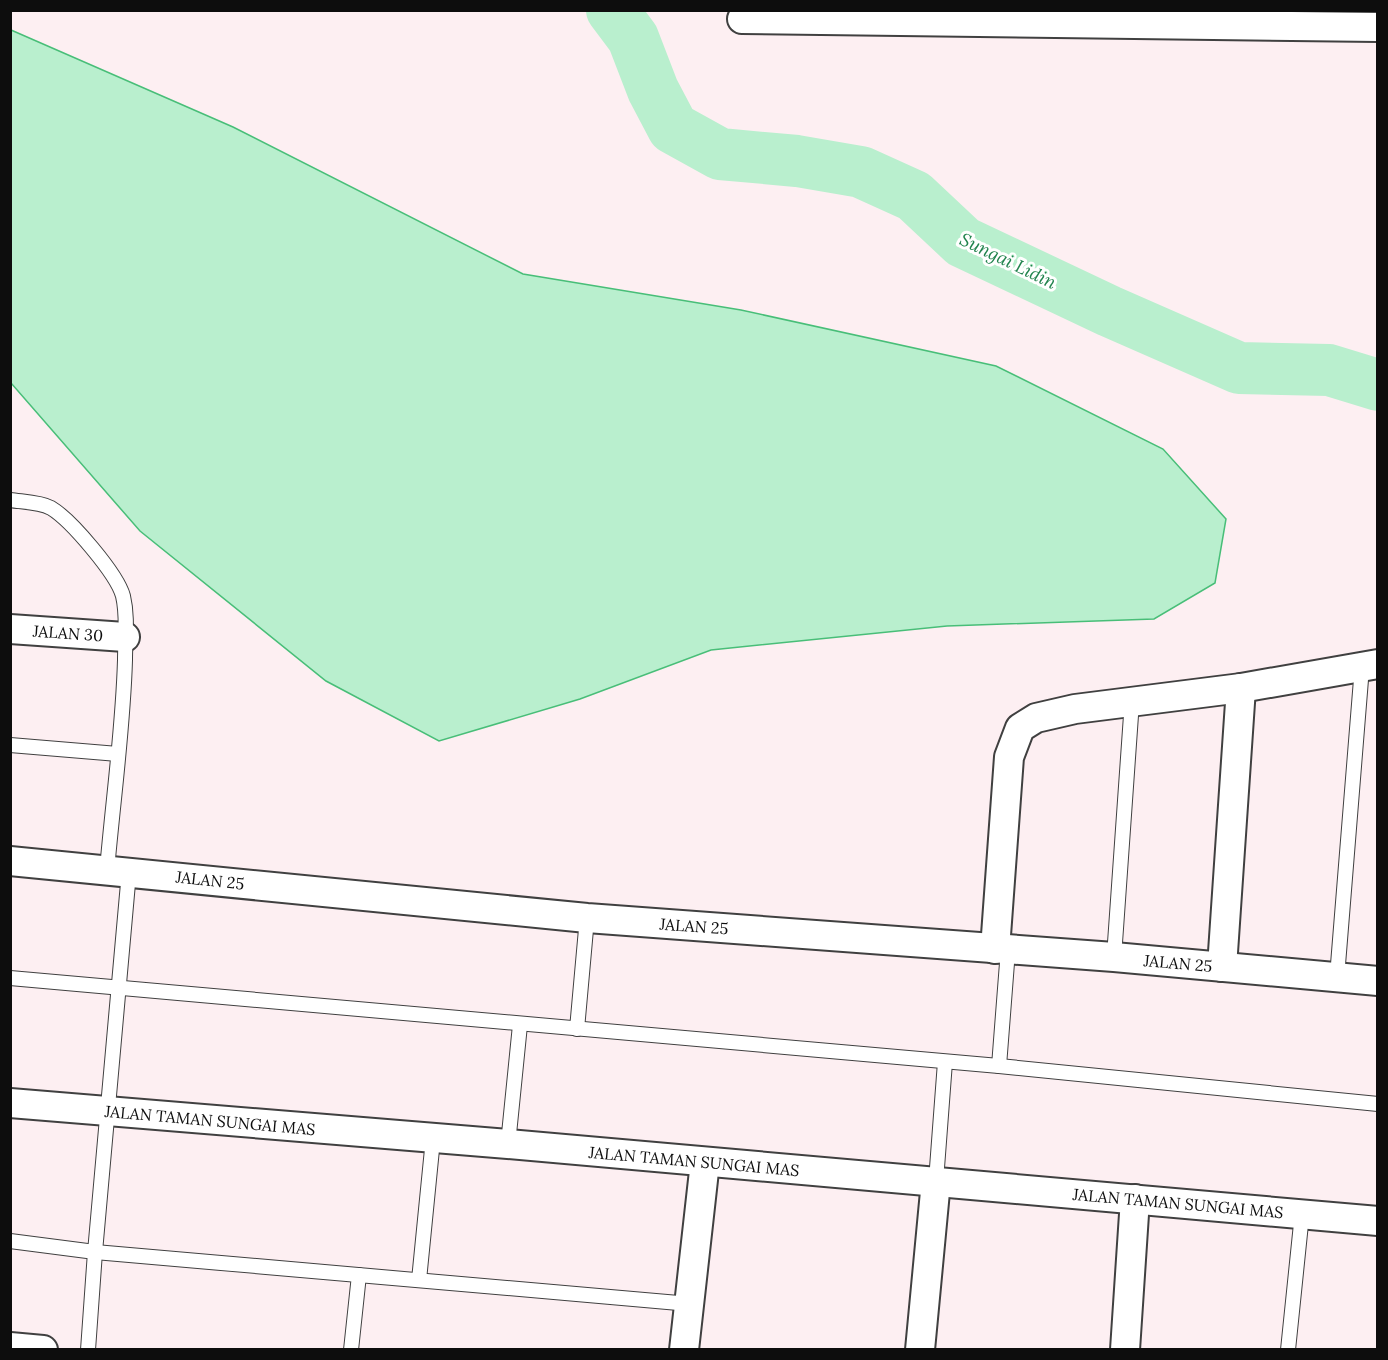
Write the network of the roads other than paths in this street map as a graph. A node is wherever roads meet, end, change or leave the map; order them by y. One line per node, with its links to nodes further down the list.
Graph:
1 (742, 19): 2 (street)
2 (1377, 27)
3 (10, 500): 5 (lane)
4 (10, 629): 5 (street, JALAN 30)
5 (125, 637): 10 (lane)
6 (1370, 665): 7 (street); 17 (lane)
7 (1241, 688): 8 (street); 16 (street)
8 (1132, 701): 14 (street); 15 (lane)
9 (10, 745): 10 (lane)
10 (118, 754): 12 (lane)
11 (10, 861): 12 (street, JALAN 25)
12 (118, 871): 13 (street, JALAN 25); 20 (lane)
13 (587, 918): 14 (street, JALAN 25); 22 (lane)
14 (1001, 950): 15 (street, JALAN 25); 24 (lane)
15 (1114, 957): 16 (street, JALAN 25)
16 (1222, 967): 17 (street, JALAN 25)
17 (1337, 977): 19 (street, JALAN 25)
18 (10, 978): 20 (lane)
19 (1377, 981)
20 (118, 988): 21 (lane); 27 (lane)
21 (520, 1025): 22 (lane); 29 (lane)
22 (578, 1029): 23 (lane)
23 (945, 1062): 24 (lane); 31 (lane)
24 (999, 1066): 26 (lane)
25 (10, 1103): 27 (street, JALAN TAMAN SUNGAI MAS)
26 (1377, 1104)
27 (107, 1111): 28 (street, JALAN TAMAN SUNGAI MAS); 36 (lane)
28 (434, 1138): 29 (street, JALAN TAMAN SUNGAI MAS); 38 (lane)
29 (508, 1144): 30 (street, JALAN TAMAN SUNGAI MAS)
30 (705, 1162): 31 (street, JALAN TAMAN SUNGAI MAS); 39 (street)
31 (936, 1181): 32 (street, JALAN TAMAN SUNGAI MAS); 45 (street)
32 (1135, 1199): 33 (street, JALAN TAMAN SUNGAI MAS); 46 (street)
33 (1302, 1214): 34 (street, JALAN TAMAN SUNGAI MAS); 47 (lane)
34 (1377, 1221)
35 (10, 1241): 36 (lane)
36 (95, 1252): 37 (lane); 42 (lane)
37 (359, 1275): 38 (lane); 43 (lane)
38 (419, 1280): 39 (lane)
39 (690, 1304): 44 (street)
40 (10, 1347): 41 (street)
41 (43, 1350)
42 (88, 1350)
43 (351, 1350)
44 (684, 1350)
45 (920, 1350)
46 (1125, 1350)
47 (1288, 1350)

